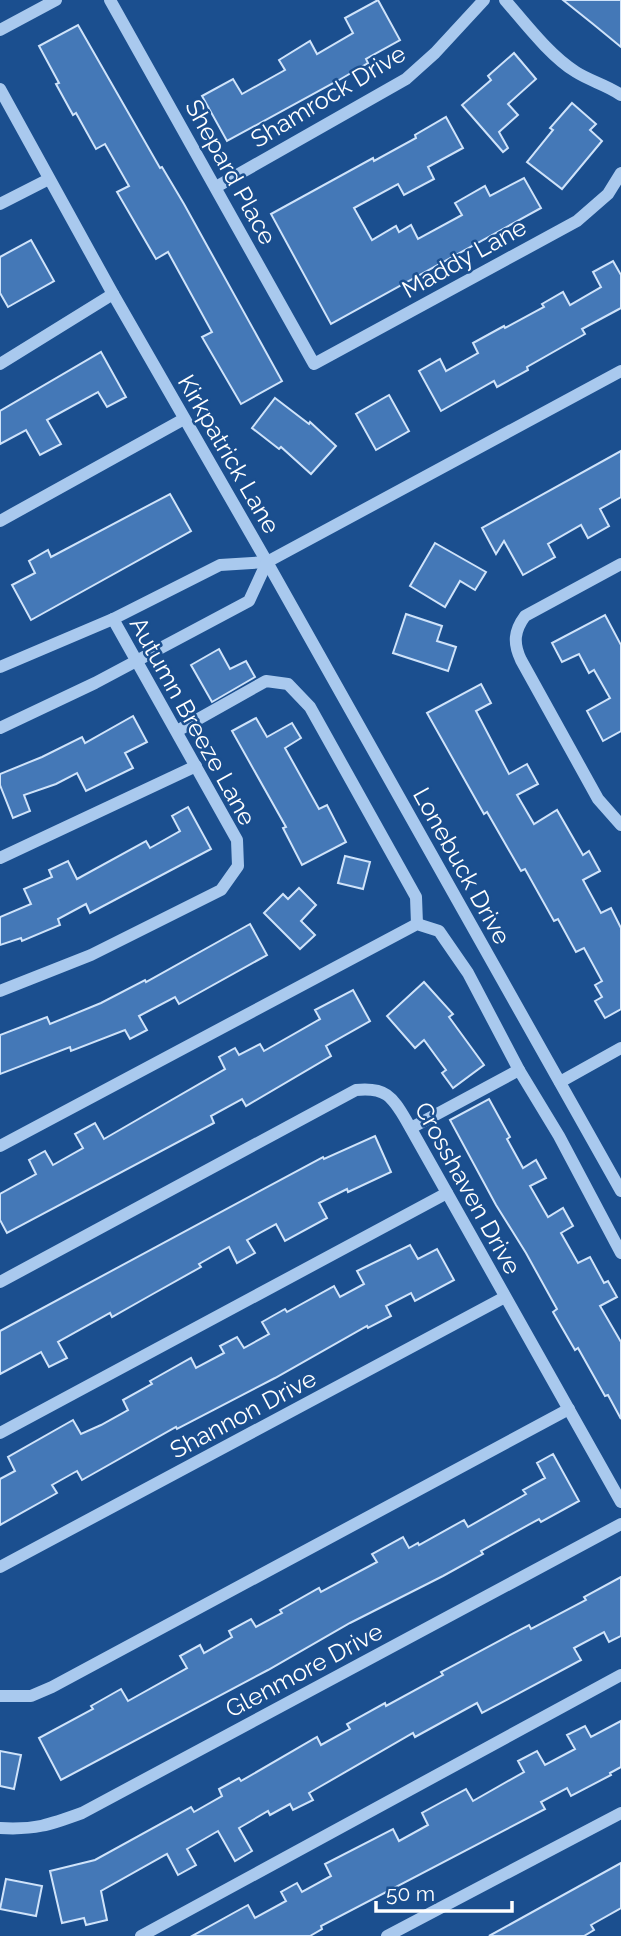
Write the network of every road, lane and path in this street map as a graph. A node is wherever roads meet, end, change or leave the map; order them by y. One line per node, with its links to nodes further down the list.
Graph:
1 (56, 0): 5 (street)
2 (110, 0): 10 (street, Shepard Place)
3 (484, 0): 10 (street, Shamrock Drive)
4 (505, 0): 7 (street)
5 (0, 30)
6 (0, 89): 9 (street, Kirkpatrick Lane)
7 (621, 95)
8 (621, 173): 14 (street, Maddy Lane)
9 (49, 179): 11 (street); 12 (street, Kirkpatrick Lane)
10 (216, 187): 14 (street, Shepard Place)
11 (0, 204)
12 (113, 294): 13 (street); 16 (street, Kirkpatrick Lane)
13 (0, 364)
14 (314, 364)
15 (621, 370): 18 (street, Kirkpatrick Lane)
16 (184, 419): 17 (street); 18 (street, Kirkpatrick Lane)
17 (0, 521)
18 (267, 562): 20 (street); 21 (street); 32 (street, Lonebuck Drive)
19 (621, 564): 26 (street)
20 (113, 619): 21 (street, Autumn Breeze Lane); 22 (street)
21 (137, 660): 23 (street); 24 (street, Autumn Breeze Lane)
22 (0, 667)
23 (0, 728)
24 (177, 731): 25 (street, Autumn Breeze Lane); 28 (street)
25 (196, 766): 27 (street); 29 (street, Autumn Breeze Lane)
26 (621, 825)
27 (0, 859)
28 (418, 924): 31 (street); 34 (street)
29 (0, 991)
30 (621, 1048): 32 (street)
31 (519, 1070): 33 (street); 37 (street)
32 (560, 1082): 35 (street, Lonebuck Drive)
33 (411, 1128): 36 (street, Crosshaven Drive); 38 (street, Crosshaven Drive)
34 (0, 1146)
35 (621, 1191)
36 (447, 1193): 39 (street, Crosshaven Drive); 41 (street)
37 (621, 1253)
38 (0, 1282)
39 (505, 1297): 40 (street, Crosshaven Drive); 44 (street, Shannon Drive)
40 (569, 1409): 42 (street, Crosshaven Drive); 46 (street)
41 (0, 1433)
42 (621, 1503)
43 (621, 1524): 48 (street, Glenmore Drive)
44 (0, 1567)
45 (621, 1675): 49 (street)
46 (0, 1696)
47 (621, 1813): 50 (street)
48 (0, 1828)
49 (141, 1936)
50 (387, 1936)

